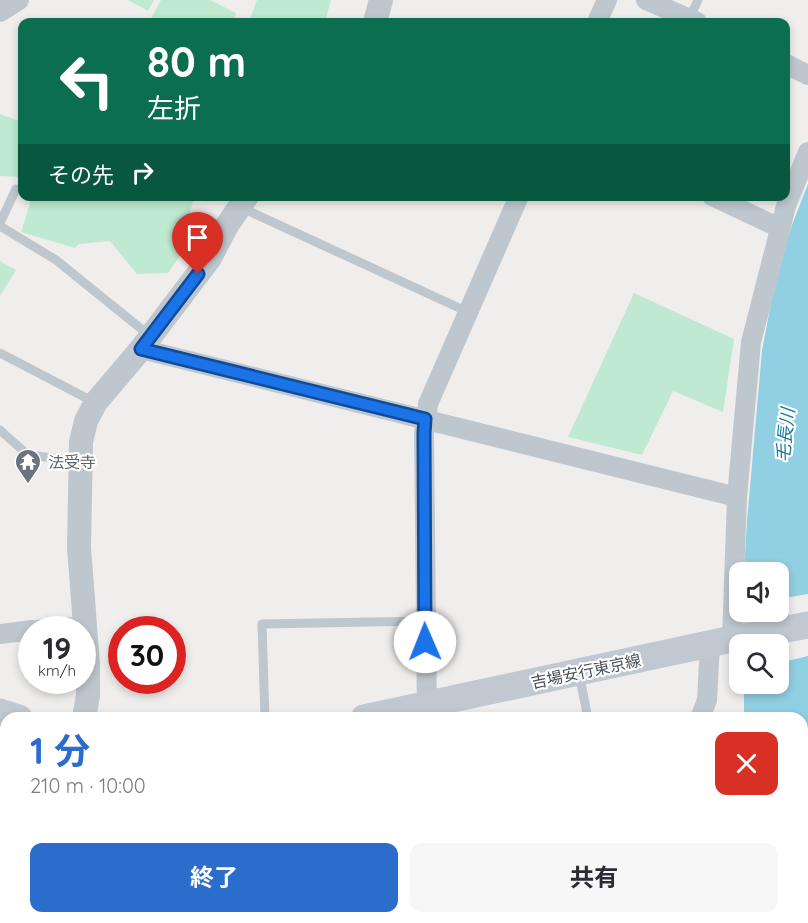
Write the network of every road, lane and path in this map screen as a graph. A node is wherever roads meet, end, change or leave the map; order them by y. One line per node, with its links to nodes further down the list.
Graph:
1 (19, 0): 6 (street)
2 (381, 0): 7 (street)
3 (607, 0): 8 (street)
4 (646, 0): 9 (street)
5 (698, 0): 10 (lane)
6 (0, 12)
7 (376, 18)
8 (599, 18)
9 (686, 18)
10 (694, 18)
11 (790, 66): 12 (street)
12 (808, 75)
13 (808, 152): 15 (street)
14 (16, 189): 20 (lane)
15 (790, 196)
16 (517, 201): 22 (street)
17 (723, 201): 21 (street)
18 (788, 201): 21 (street)
19 (243, 202): 22 (lane); 23 (street)
20 (0, 224): 23 (lane)
21 (780, 228): 29 (street)
22 (468, 312): 26 (street)
23 (146, 342): 25 (street); 26 (street)
24 (0, 353): 25 (lane)
25 (96, 402): 28 (street)
26 (425, 419): 29 (street); 31 (street)
27 (0, 430): 28 (lane)
28 (80, 461): 30 (street)
29 (737, 497): 35 (street)
30 (83, 616)
31 (425, 621): 39 (lane); 40 (street)
32 (808, 625): 35 (main road, 吉場安行東京線)
33 (18, 632): 34 (street)
34 (0, 634)
35 (727, 640): 36 (main road, 吉場安行東京線); 42 (street)
36 (579, 673): 40 (main road, 吉場安行東京線); 41 (lane)
37 (88, 694): 38 (street)
38 (85, 712)
39 (265, 712)
40 (427, 712)
41 (587, 712)
42 (702, 712)

